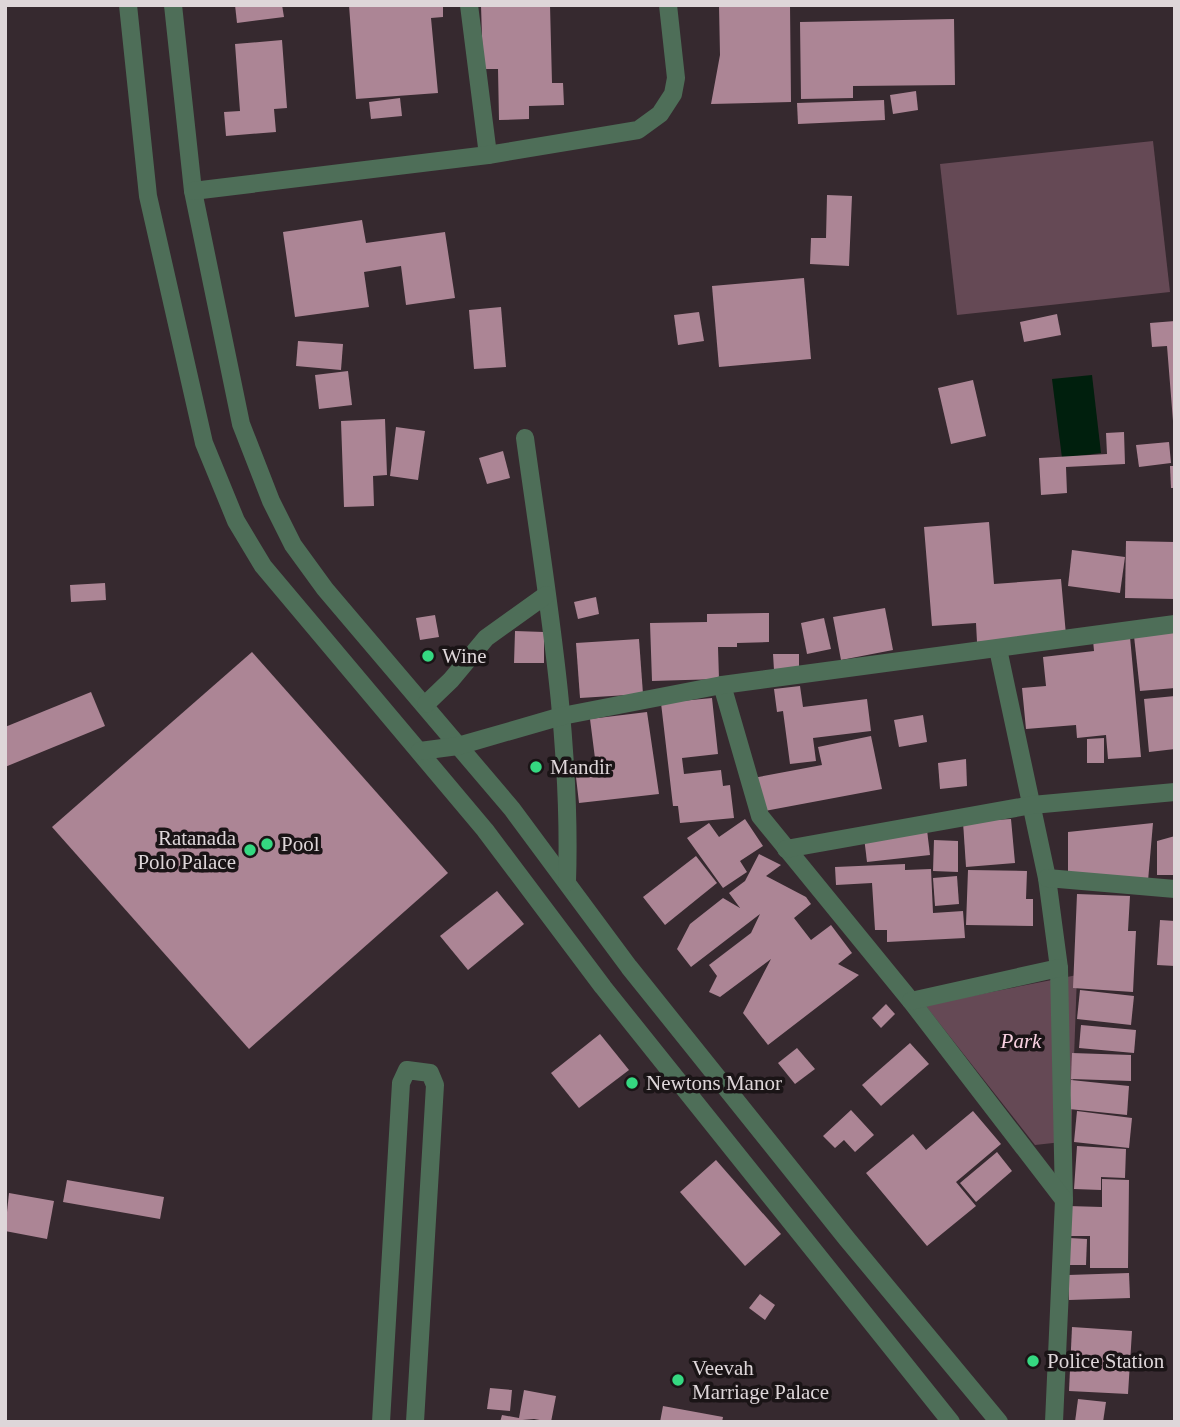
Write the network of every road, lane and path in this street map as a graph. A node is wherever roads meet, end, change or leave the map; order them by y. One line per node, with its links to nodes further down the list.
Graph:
1 (128, 5): 15 (street)
2 (173, 5): 6 (street)
3 (469, 5): 5 (street)
4 (668, 5): 5 (street)
5 (488, 155): 6 (street)
6 (193, 191): 12 (street)
7 (525, 438): 8 (street)
8 (546, 595): 12 (street); 13 (street)
9 (1175, 624): 10 (street)
10 (999, 649): 11 (street); 17 (street)
11 (722, 685): 13 (street); 18 (street)
12 (426, 704): 14 (street)
13 (562, 716): 14 (street); 20 (street)
14 (458, 746): 15 (street); 20 (street)
15 (420, 751): 27 (street)
16 (1175, 792): 17 (street)
17 (1032, 805): 18 (street); 19 (street)
18 (786, 849): 23 (street)
19 (1047, 878): 21 (street); 22 (street)
20 (567, 882): 28 (street)
21 (1175, 889)
22 (1059, 968): 23 (street); 24 (street)
23 (911, 1001): 24 (street)
24 (1064, 1200): 29 (street)
25 (381, 1422): 26 (street)
26 (415, 1422)
27 (951, 1422)
28 (999, 1422)
29 (1054, 1422)

